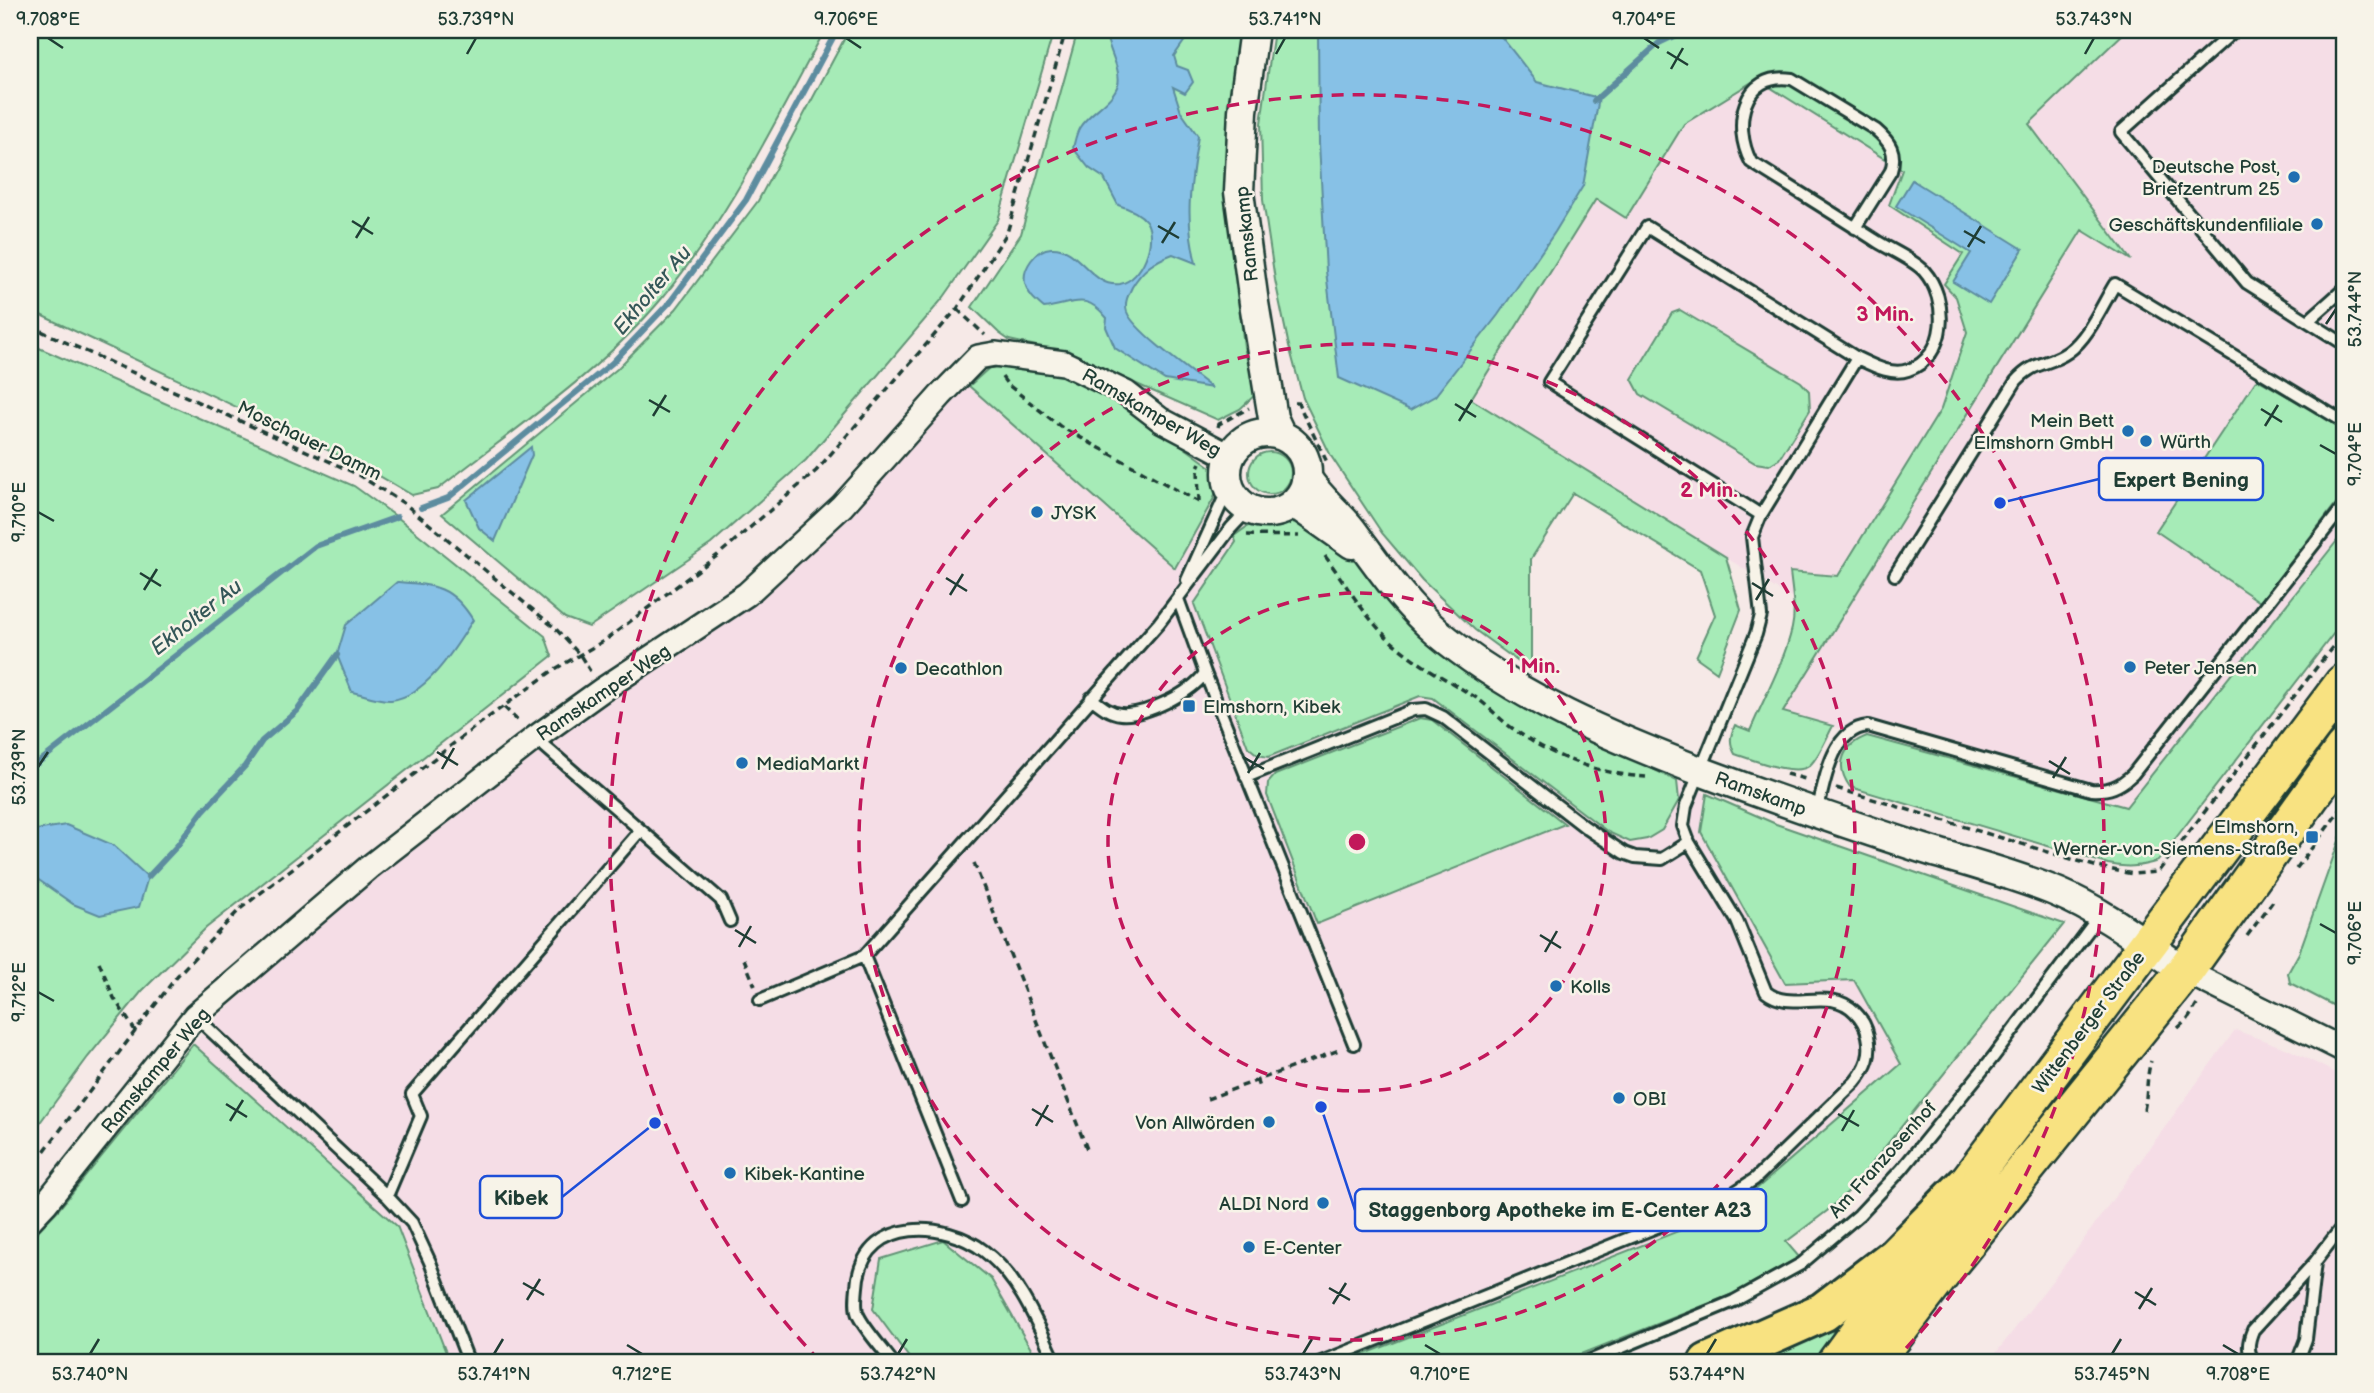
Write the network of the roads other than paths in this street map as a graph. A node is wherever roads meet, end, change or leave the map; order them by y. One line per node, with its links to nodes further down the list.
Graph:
1 (1254, 30): 9 (street, Ramskamp)
2 (2235, 30): 5 (lane)
3 (1855, 228): 3 (lane); 7 (lane)
4 (2344, 289): 5 (lane)
5 (2308, 321): 6 (lane)
6 (2344, 344)
7 (1857, 358): 15 (lane); 15 (lane)
8 (2344, 422): 18 (lane)
9 (1281, 435): 10 (street); 11 (street, Ramskamp)
10 (1220, 450): 12 (street); 23 (street, Ramskamper Weg)
11 (1318, 471): 13 (street); 17 (street, Ramskamp)
12 (1229, 486): 16 (street); 19 (lane)
13 (1294, 503): 16 (street); 17 (street, Ramskamp)
14 (2344, 506): 27 (lane)
15 (1761, 515): 25 (lane)
16 (1240, 518): 19 (lane)
17 (1372, 556): 25 (street, Ramskamp)
18 (1895, 575)
19 (1178, 599): 20 (lane); 22 (lane)
20 (1205, 673): 22 (lane); 26 (lane)
21 (2344, 683): 32 (main road, Wittenberger Straße)
22 (1091, 698): 33 (lane)
23 (534, 738): 28 (lane); 36 (street, Ramskamper Weg)
24 (2344, 749): 34 (main road, Wittenberger Straße)
25 (1701, 771): 27 (street, Ramskamp); 29 (lane)
26 (1247, 777): 29 (lane); 37 (lane)
27 (1817, 814): 30 (street, Ramskamp)
28 (640, 831): 31 (lane); 40 (lane)
29 (1689, 842): 48 (lane)
30 (2100, 914): 32 (street, Ramskamp); 49 (lane, Am Franzosenhof)
31 (730, 922)
32 (2146, 945): 34 (street, Ramskamp); 39 (main road, Wittenberger Straße)
33 (864, 956): 35 (lane); 41 (lane)
34 (2185, 971): 38 (street); 52 (main road, Wittenberger Straße)
35 (760, 1000)
36 (195, 1016): 40 (lane); 42 (street, Ramskamper Weg)
37 (1354, 1044)
38 (2344, 1050)
39 (1966, 1185): 50 (highway); 51 (main road, Wittenberger Straße)
40 (387, 1196): 45 (lane)
41 (962, 1201)
42 (30, 1220)
43 (2344, 1224): 44 (lane)
44 (2315, 1262): 53 (lane); 54 (lane)
45 (469, 1363)
46 (893, 1363): 47 (lane)
47 (1056, 1363)
48 (1319, 1363)
49 (1584, 1363)
50 (1708, 1363)
51 (1836, 1363)
52 (1873, 1363)
53 (2256, 1363)
54 (2297, 1363)

